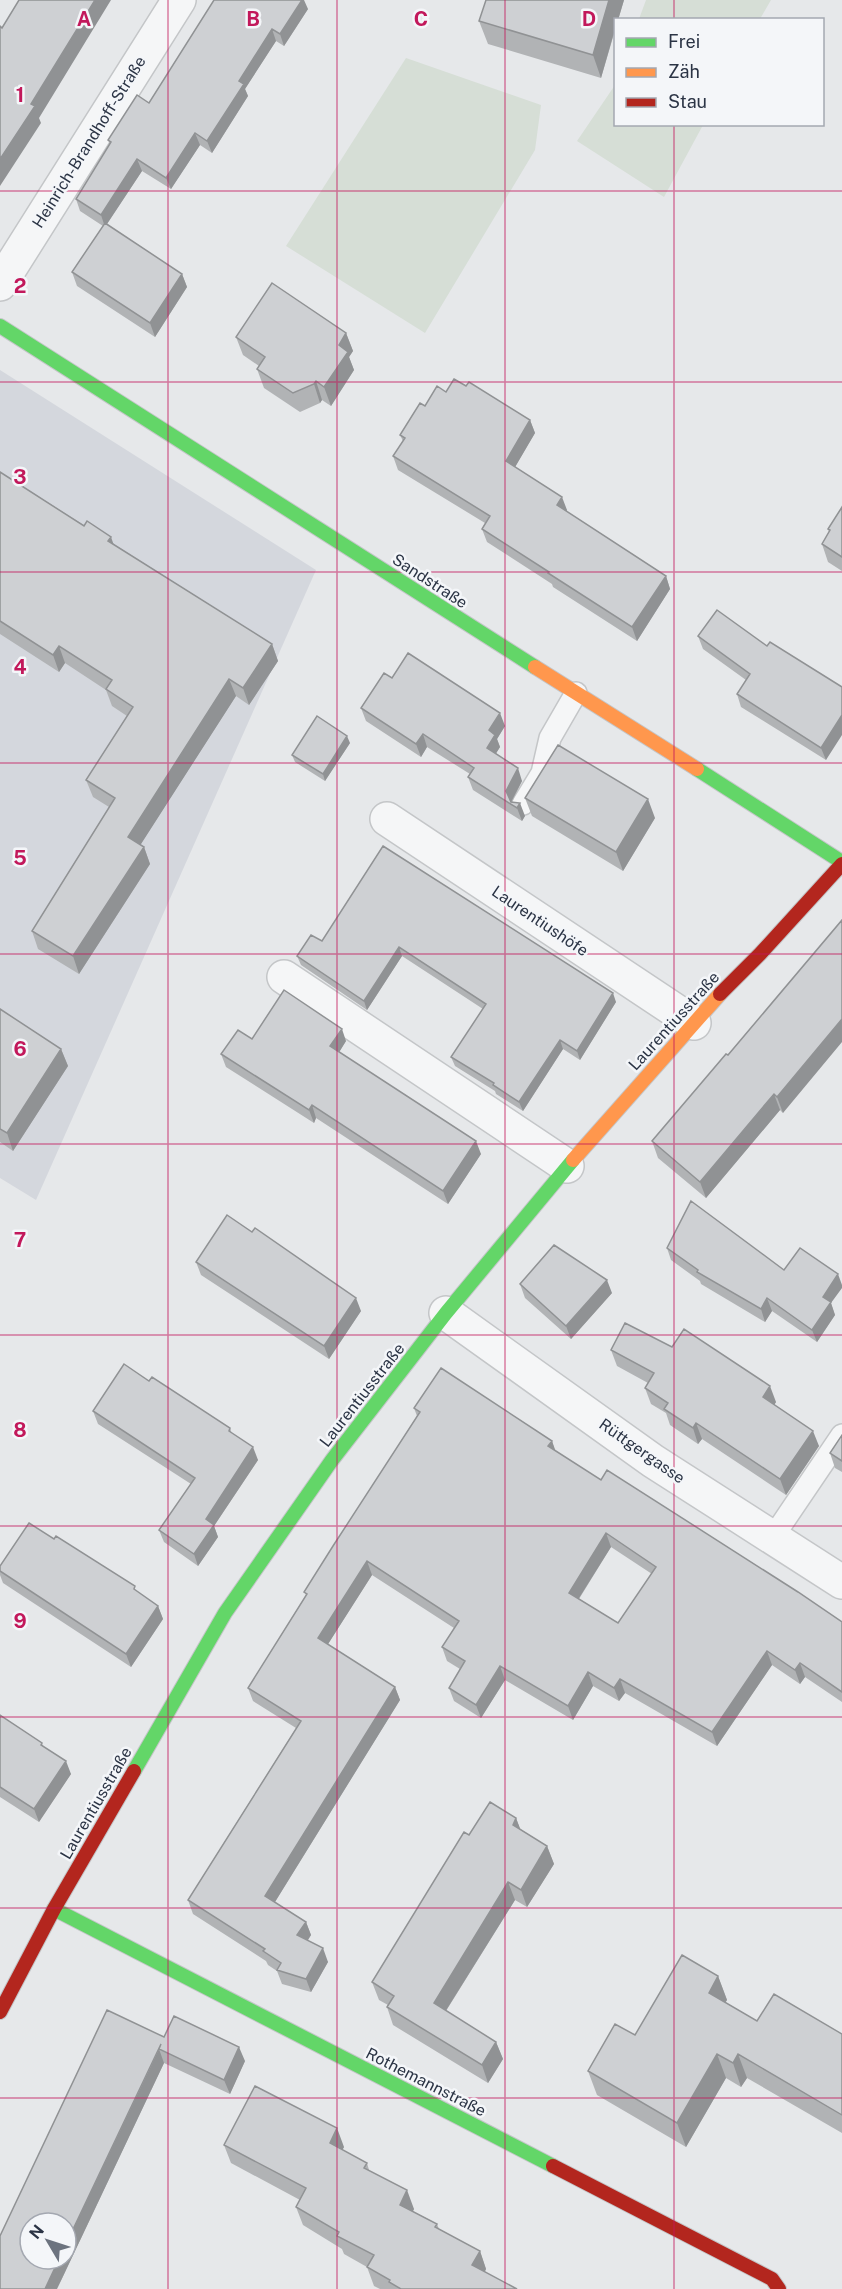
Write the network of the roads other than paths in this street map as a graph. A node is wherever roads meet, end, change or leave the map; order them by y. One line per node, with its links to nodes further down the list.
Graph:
1 (179, 0): 2 (street, Heinrich-Brandhoff-Straße)
2 (0, 284)
3 (0, 326): 4 (street, Sandstraße)
4 (576, 693): 5 (lane); 7 (street, Sandstraße)
5 (523, 804)
6 (387, 819): 9 (street, Laurentiushöfe)
7 (842, 863): 9 (street, Laurentiusstraße)
8 (284, 977): 10 (street)
9 (693, 1023): 10 (street, Laurentiusstraße)
10 (567, 1166): 11 (street, Laurentiusstraße)
11 (446, 1313): 13 (street, Rüttgergasse); 15 (street, Laurentiusstraße)
12 (842, 1435): 13 (lane)
13 (773, 1538): 14 (street, Rüttgergasse)
14 (842, 1582)
15 (54, 1909): 16 (street, Laurentiusstraße); 17 (street, Rothemannstraße)
16 (0, 2012)
17 (779, 2289)

